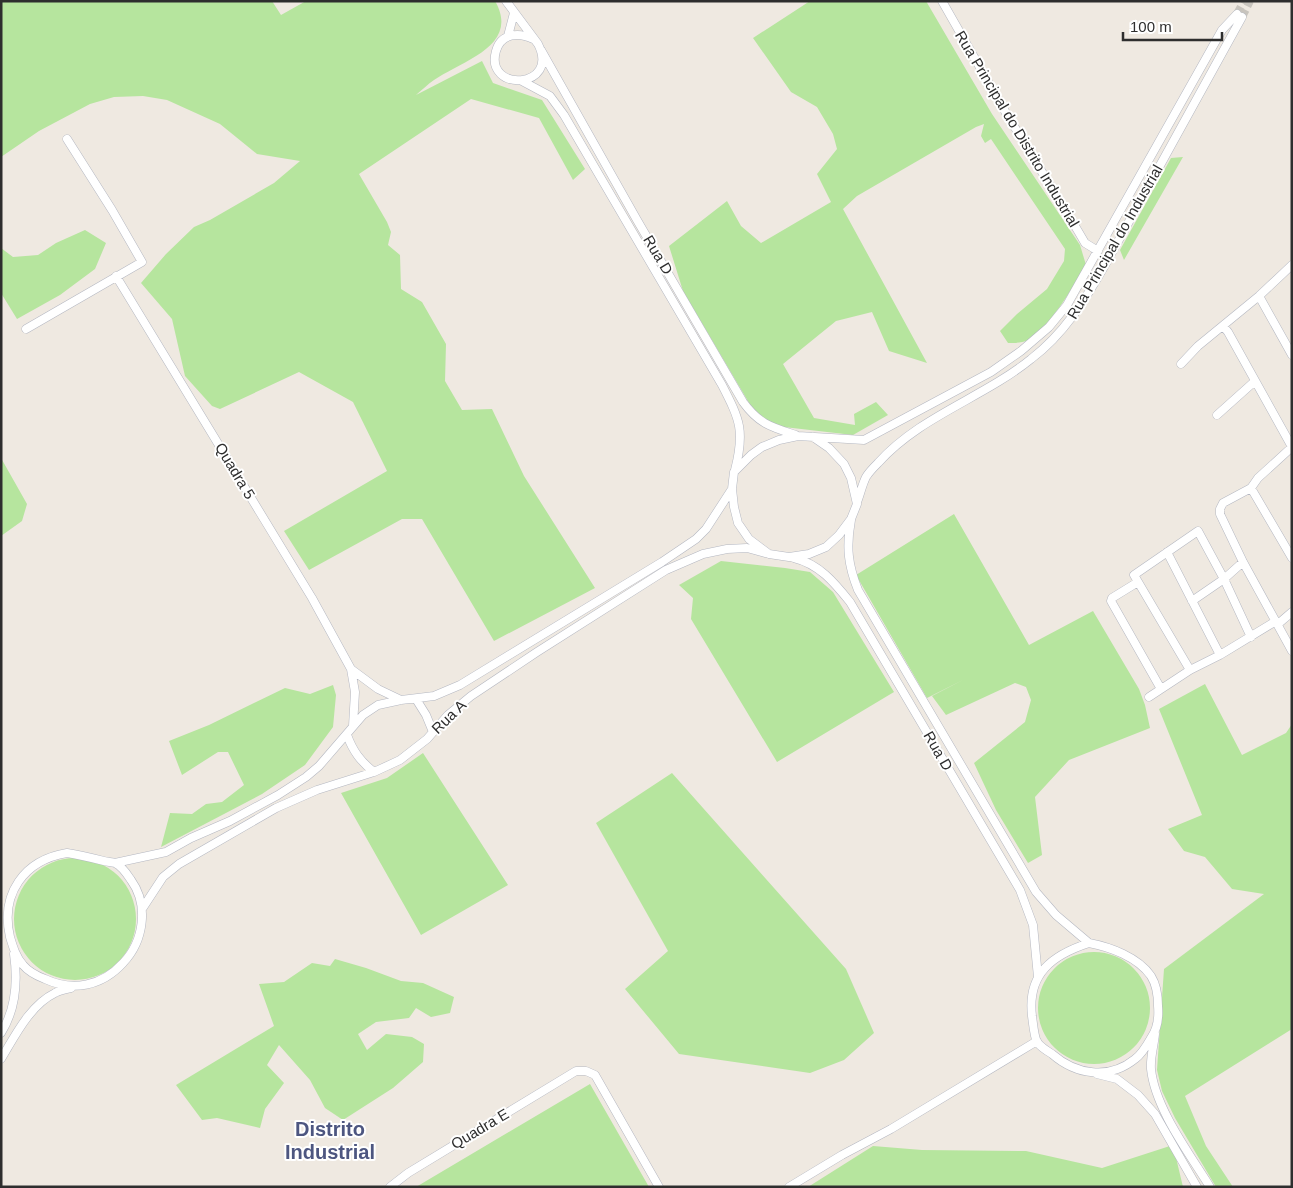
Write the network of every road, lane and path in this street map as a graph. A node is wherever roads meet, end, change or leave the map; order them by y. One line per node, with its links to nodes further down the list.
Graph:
1 (506, 1): 3 (street)
2 (942, 1): 13 (street, Rua Principal do Distrito Industrial)
3 (514, 13): 6 (street); 7 (street)
4 (1222, 30): 5 (street); 5 (street, Rua Principal do Industrial); 13 (street, Rua Principal do Industrial)
5 (1234, 34): 21 (street, Rua Principal do Industrial)
6 (508, 36): 7 (street); 9 (street)
7 (533, 39): 8 (street)
8 (542, 50): 9 (street); 11 (street, Rua D)
9 (522, 81): 12 (street, Rua D)
10 (67, 139): 15 (street)
11 (637, 220): 12 (street); 25 (street, Rua D)
12 (630, 226): 28 (street, Rua D)
13 (1098, 251): 19 (street, Rua Principal do Industrial)
14 (1292, 264): 16 (street)
15 (116, 276): 18 (street); 48 (street, Quadra 5)
16 (1259, 296): 17 (street); 20 (street)
17 (1224, 326): 22 (street); 23 (street)
18 (26, 329)
19 (1021, 351): 21 (street); 26 (street, Rua Principal do Industrial)
20 (1292, 355)
21 (1029, 361): 31 (street, Rua Principal do Industrial)
22 (1181, 364)
23 (1255, 381): 24 (street); 27 (street)
24 (1217, 415)
25 (798, 436): 26 (street); 28 (street)
26 (814, 437): 31 (street)
27 (1292, 446): 29 (street)
28 (734, 472): 30 (street)
29 (1251, 488): 36 (street); 37 (street)
30 (732, 489): 34 (street); 40 (street, Rua A)
31 (856, 504): 32 (street)
32 (851, 519): 35 (street); 58 (street, Rua D)
33 (1167, 552): 38 (street); 39 (street); 41 (street)
34 (769, 554): 35 (street); 42 (street, Rua A)
35 (789, 557): 59 (street, Rua D)
36 (1292, 558)
37 (1244, 562): 38 (street); 44 (street)
38 (1224, 579): 41 (street); 45 (street)
39 (1138, 582): 49 (street); 50 (street)
40 (605, 596): 42 (street); 52 (street, Rua A)
41 (1192, 600): 47 (street)
42 (611, 604): 55 (street, Rua A)
43 (1292, 612): 44 (street)
44 (1277, 623): 45 (street); 46 (street)
45 (1251, 637): 47 (street)
46 (1292, 651)
47 (1220, 655): 49 (street)
48 (350, 669): 53 (street, Quadra 5); 54 (street, Quadra 5)
49 (1190, 670): 50 (street)
50 (1161, 689): 51 (street)
51 (1149, 697)
52 (416, 699): 53 (street, Rua A); 55 (street)
53 (401, 700): 54 (street, Rua A)
54 (353, 727): 56 (street, Rua A)
55 (433, 732): 57 (street, Rua A)
56 (347, 735): 57 (street); 60 (street, Rua A)
57 (374, 772): 61 (street, Rua A)
58 (974, 790): 59 (street); 62 (street, Rua D)
59 (964, 795): 64 (street, Rua D)
60 (115, 863): 61 (street); 63 (street)
61 (142, 909): 65 (street)
62 (1089, 943): 64 (street); 66 (street)
63 (14, 950): 65 (street); 67 (street)
64 (1038, 977): 68 (street)
65 (73, 987): 69 (street)
66 (1156, 1032): 70 (street); 75 (street)
67 (1, 1033)
68 (1037, 1041): 70 (street); 73 (street)
69 (1, 1059)
70 (1093, 1073): 74 (street)
71 (391, 1186): 72 (street, Quadra E)
72 (660, 1187)
73 (789, 1187)
74 (1197, 1187)
75 (1210, 1187)

